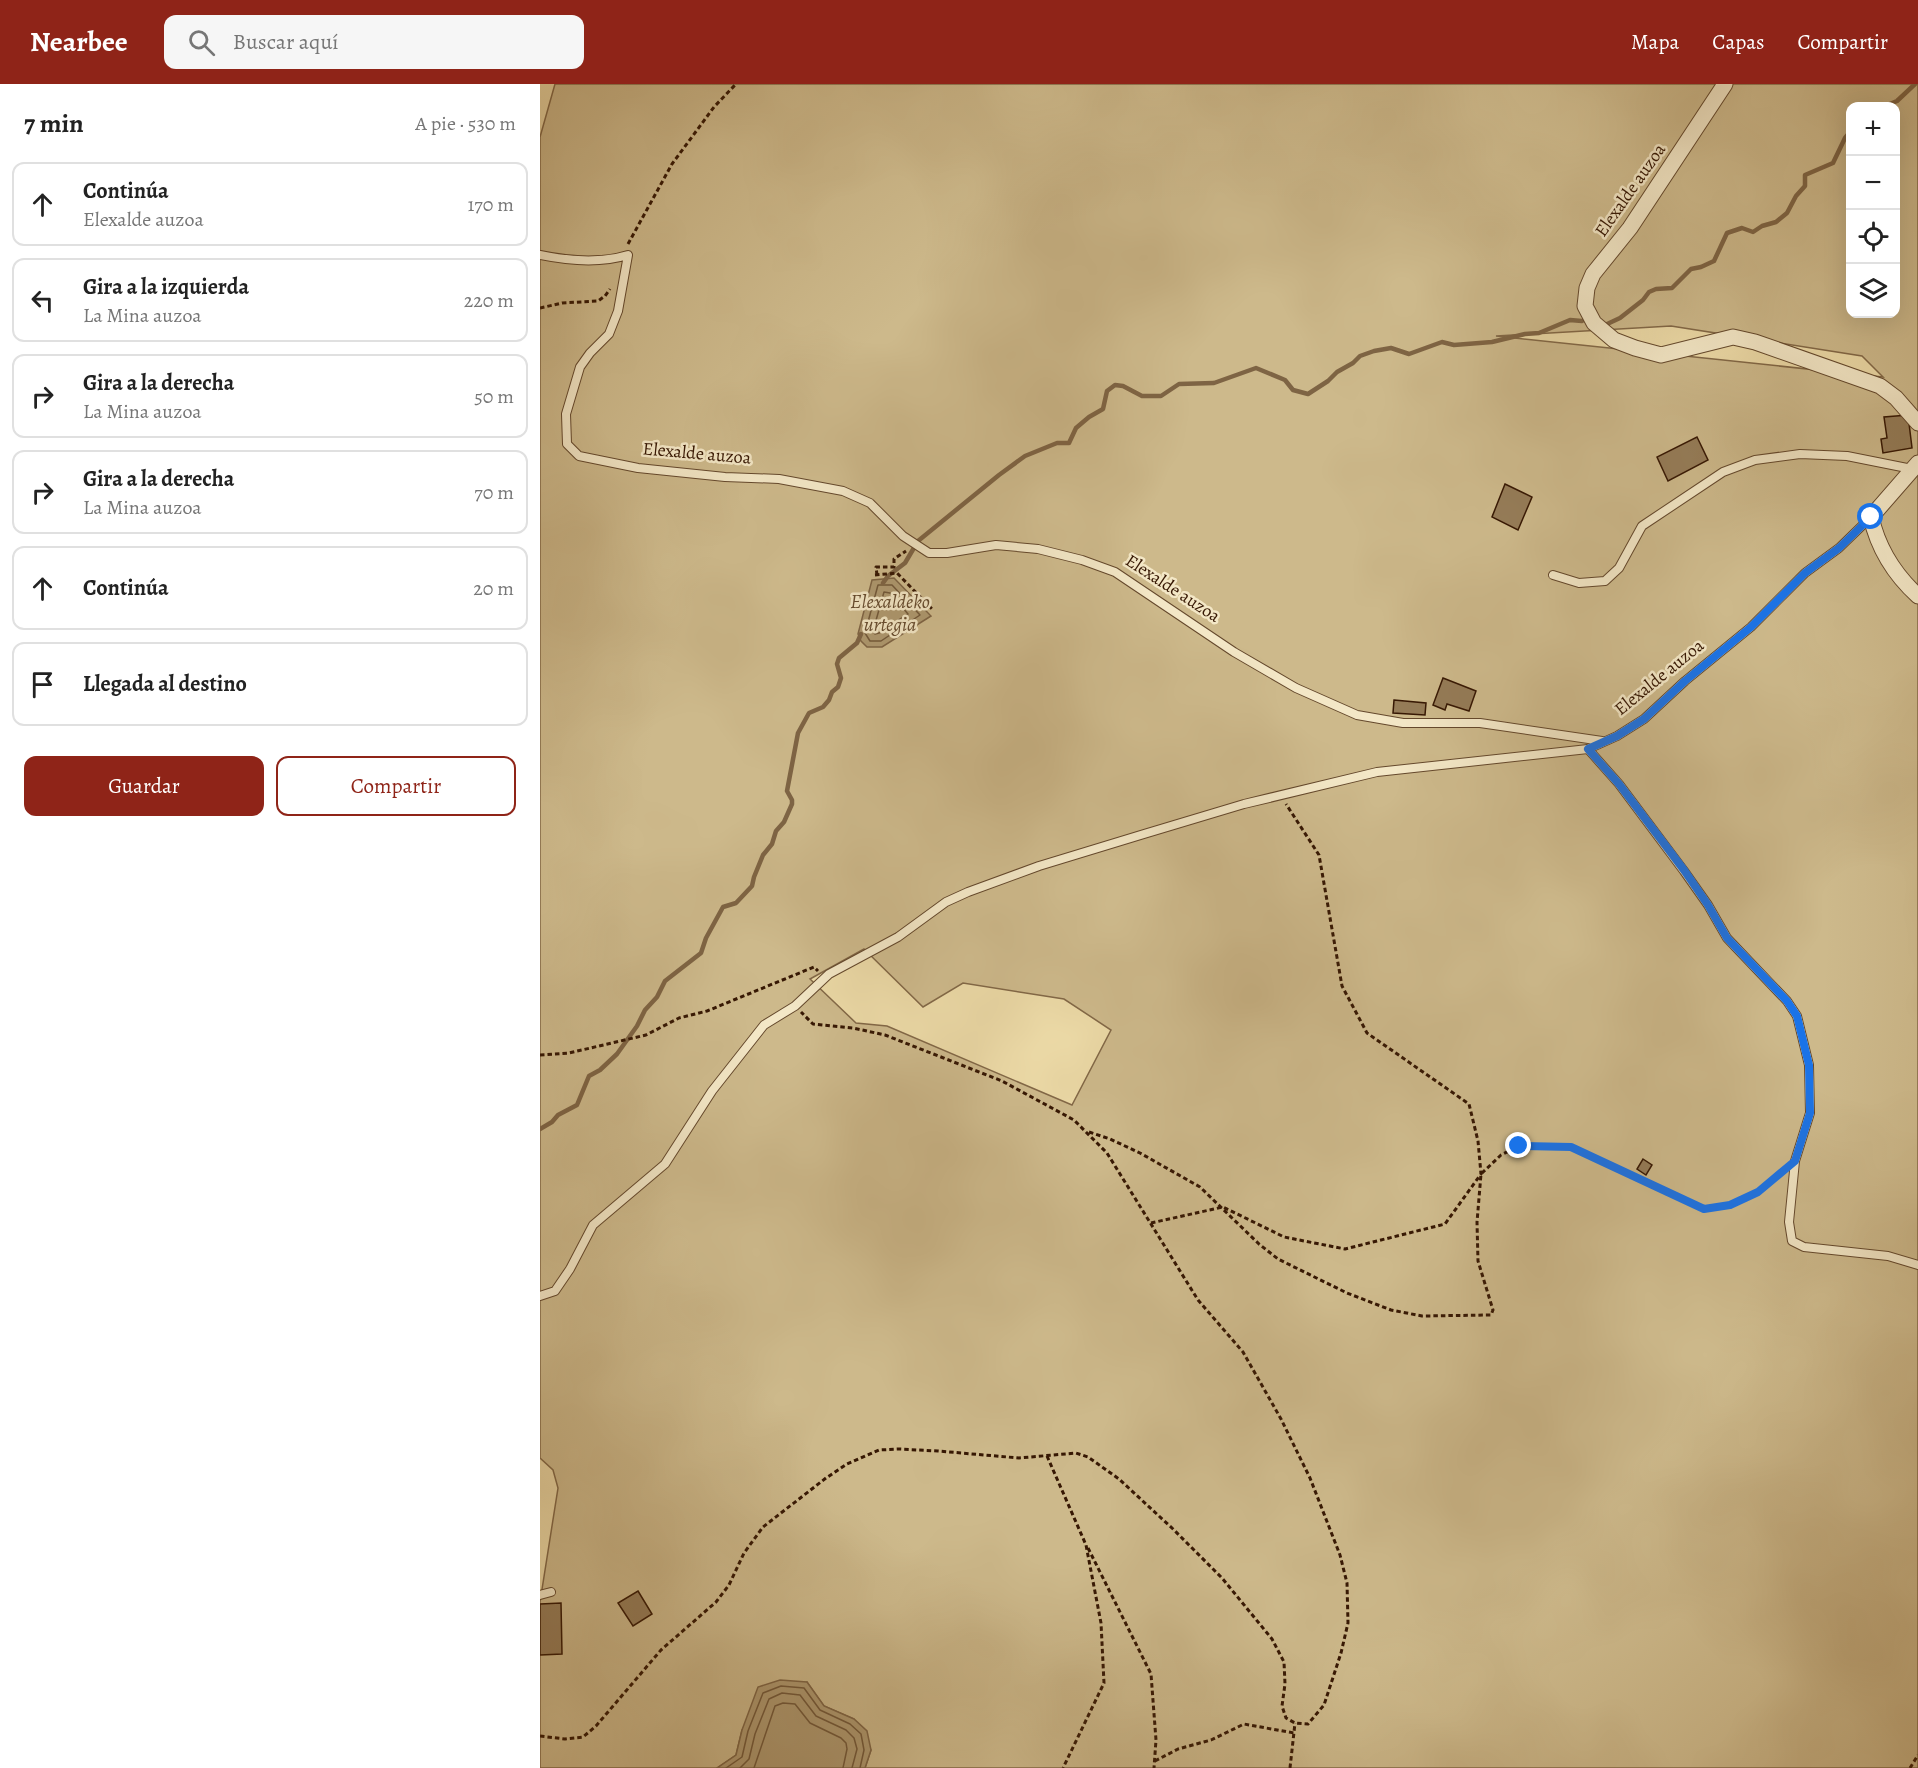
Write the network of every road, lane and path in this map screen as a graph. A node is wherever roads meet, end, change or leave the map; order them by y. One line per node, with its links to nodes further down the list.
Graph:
1 (736, 84): 4 (path)
2 (1725, 84): 6 (street, Elexalde auzoa)
3 (540, 255): 4 (lane)
4 (619, 258): 5 (path); 13 (lane, Elexalde auzoa)
5 (540, 308)
6 (1918, 423)
7 (1915, 466): 8 (street, Elexalde auzoa); 10 (lane, Elexalde auzoa)
8 (1871, 517): 11 (street); 13 (lane, Elexalde auzoa)
9 (894, 559): 12 (path)
10 (1553, 575)
11 (1918, 596)
12 (932, 609)
13 (1602, 741): 14 (lane)
14 (1588, 749): 15 (lane); 20 (lane)
15 (1280, 795): 16 (lane); 21 (path)
16 (817, 985): 17 (lane); 18 (path)
17 (795, 1006): 19 (path); 25 (lane)
18 (540, 1055)
19 (1088, 1132): 22 (path); 23 (path)
20 (1795, 1161): 21 (path); 24 (lane)
21 (1481, 1174): 22 (path); 22 (path)
22 (1223, 1207): 23 (path)
23 (1151, 1223): 30 (path)
24 (1918, 1265)
25 (540, 1296)
26 (1047, 1456): 27 (path); 30 (path); 32 (path)
27 (1086, 1545): 34 (path); 35 (path)
28 (551, 1592): 29 (lane)
29 (540, 1594)
30 (1295, 1723): 31 (path)
31 (1294, 1733): 34 (path); 37 (path)
32 (540, 1736)
33 (1918, 1755): 38 (path)
34 (1155, 1761): 36 (path)
35 (1063, 1768)
36 (1154, 1768)
37 (1290, 1768)
38 (1910, 1768)

